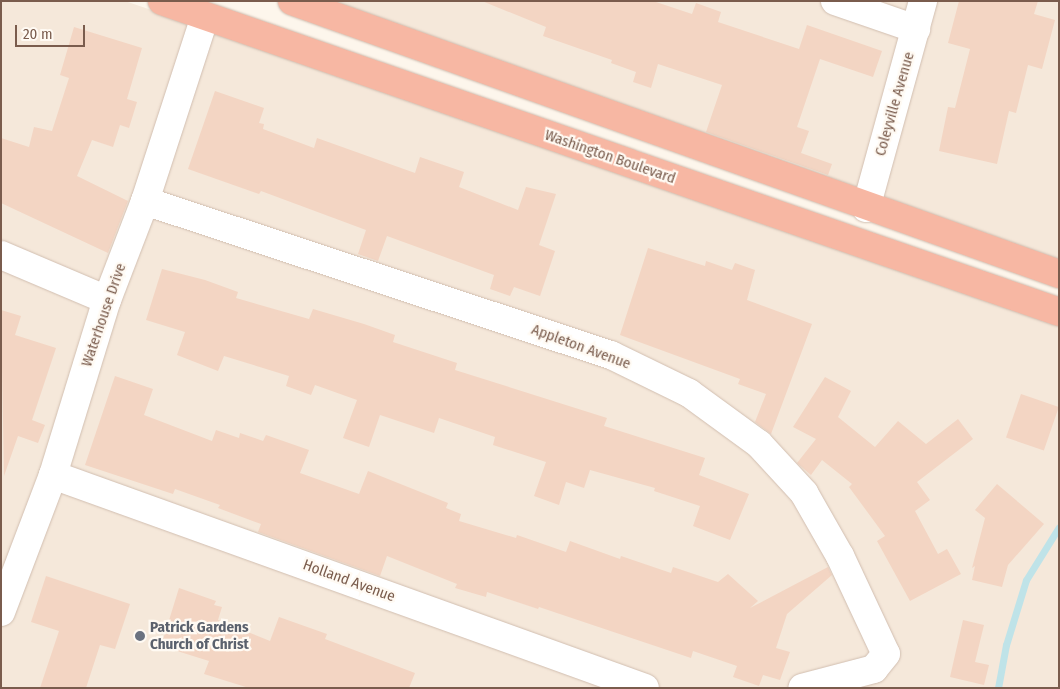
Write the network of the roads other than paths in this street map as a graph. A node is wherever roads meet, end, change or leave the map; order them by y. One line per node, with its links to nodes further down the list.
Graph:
1 (162, 1): 5 (highway, Washington Boulevard)
2 (292, 1): 8 (highway)
3 (835, 1): 6 (street)
4 (923, 1): 6 (street, Coleyville Avenue)
5 (205, 16): 7 (street, Waterhouse Drive); 12 (highway, Washington Boulevard)
6 (916, 29): 8 (street, Coleyville Avenue)
7 (146, 201): 11 (street, Waterhouse Drive); 17 (street, Appleton Avenue)
8 (866, 208): 10 (highway)
9 (1, 255): 11 (street)
10 (1059, 274)
11 (107, 300): 13 (street, Waterhouse Drive)
12 (1059, 312)
13 (53, 474): 14 (street, Waterhouse Drive); 16 (street, Holland Avenue)
14 (7, 577): 15 (street, Waterhouse Drive)
15 (1, 612)
16 (645, 688)
17 (802, 688)

